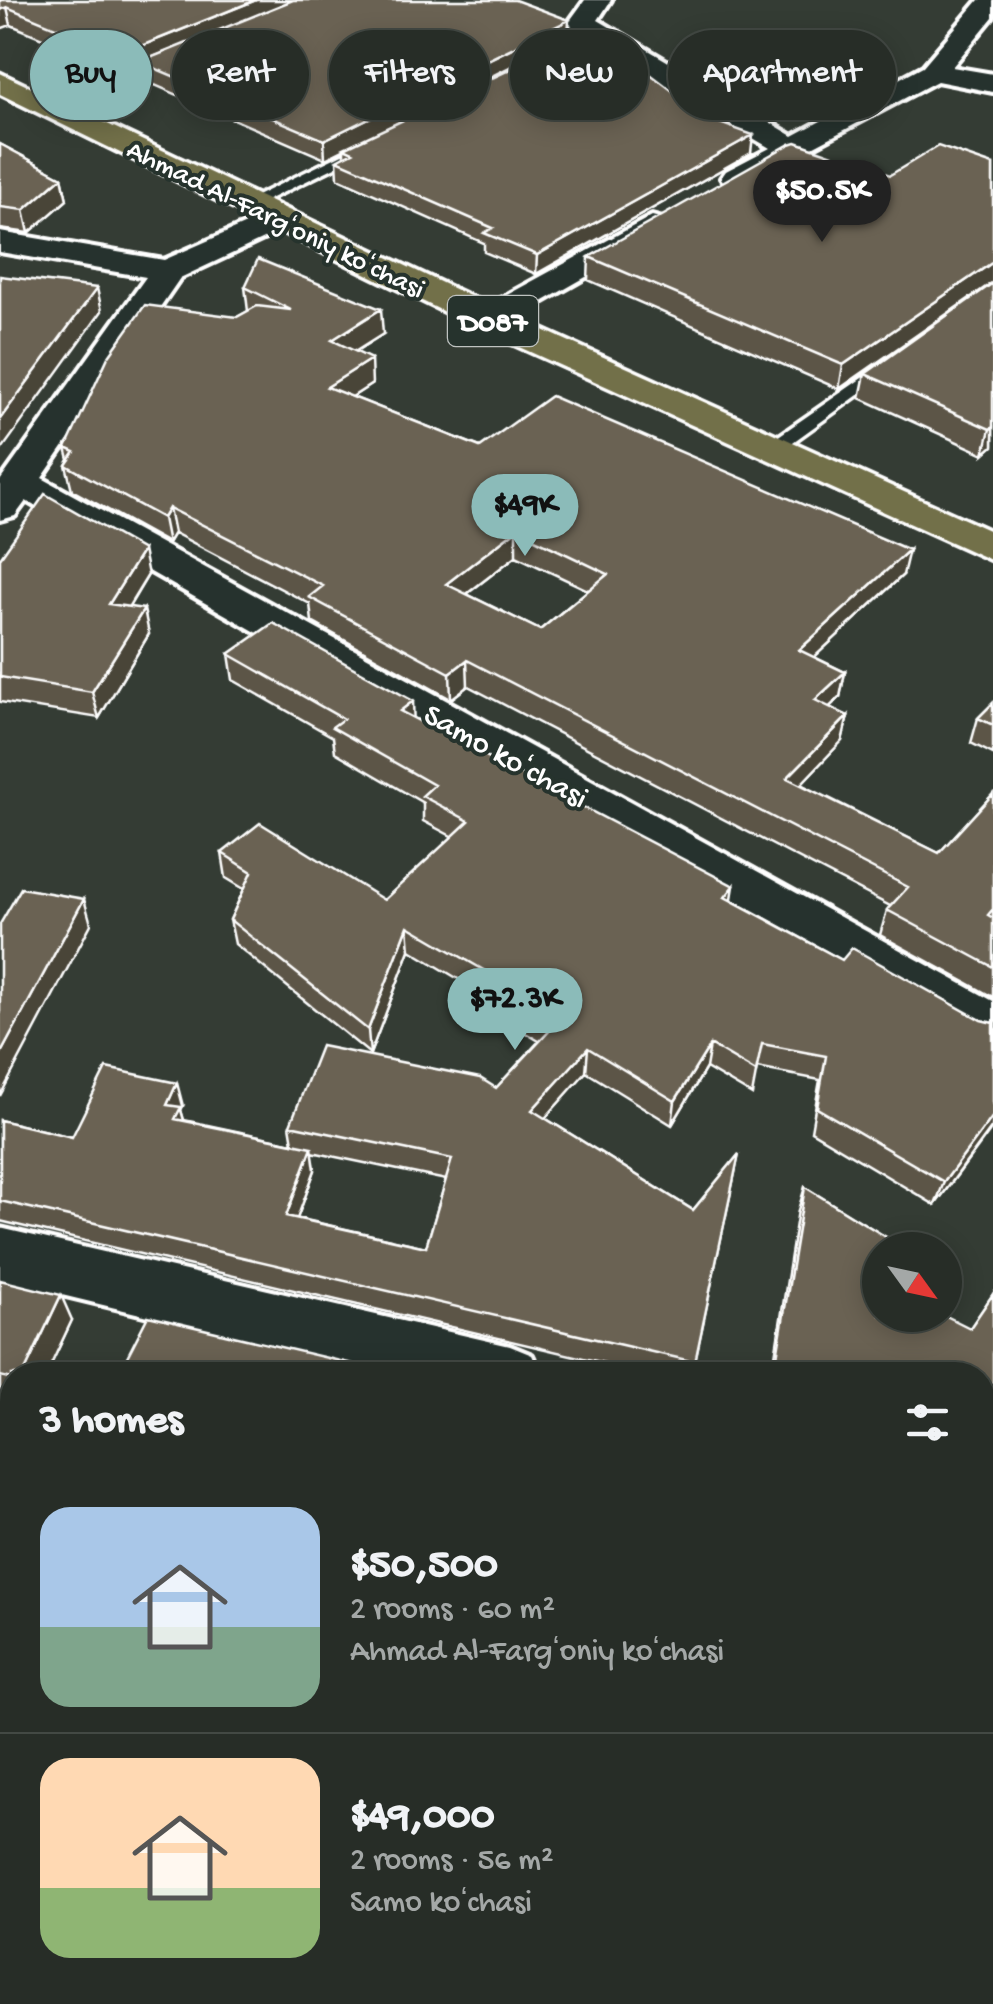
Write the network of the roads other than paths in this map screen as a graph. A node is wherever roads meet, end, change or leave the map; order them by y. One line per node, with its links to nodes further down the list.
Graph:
1 (598, 0): 9 (street)
2 (993, 0): 3 (street)
3 (933, 72): 5 (street); 9 (street)
4 (0, 82): 6 (main road, Ahmad Al-Fargʻoniy koʻchasi / D087)
5 (993, 83)
6 (30, 96)
7 (78, 120): 11 (main road, Ahmad Al-Fargʻoniy koʻchasi / D087)
8 (388, 136): 11 (lane)
9 (791, 147): 10 (street)
10 (707, 195)
11 (264, 212): 14 (street); 15 (main road, Ahmad Al-Fargʻoniy koʻchasi / D087)
12 (674, 214): 15 (street)
13 (0, 242): 14 (street)
14 (168, 271): 18 (street, Samo koʻchasi)
15 (488, 319): 17 (main road, Ahmad Al-Fargʻoniy koʻchasi / D087)
16 (914, 346): 17 (lane)
17 (773, 448): 19 (main road, Ahmad Al-Fargʻoniy koʻchasi / D087)
18 (10, 496): 20 (street, Samo koʻchasi)
19 (993, 548)
20 (993, 1026)
21 (0, 1254): 22 (street)
22 (455, 1362)

